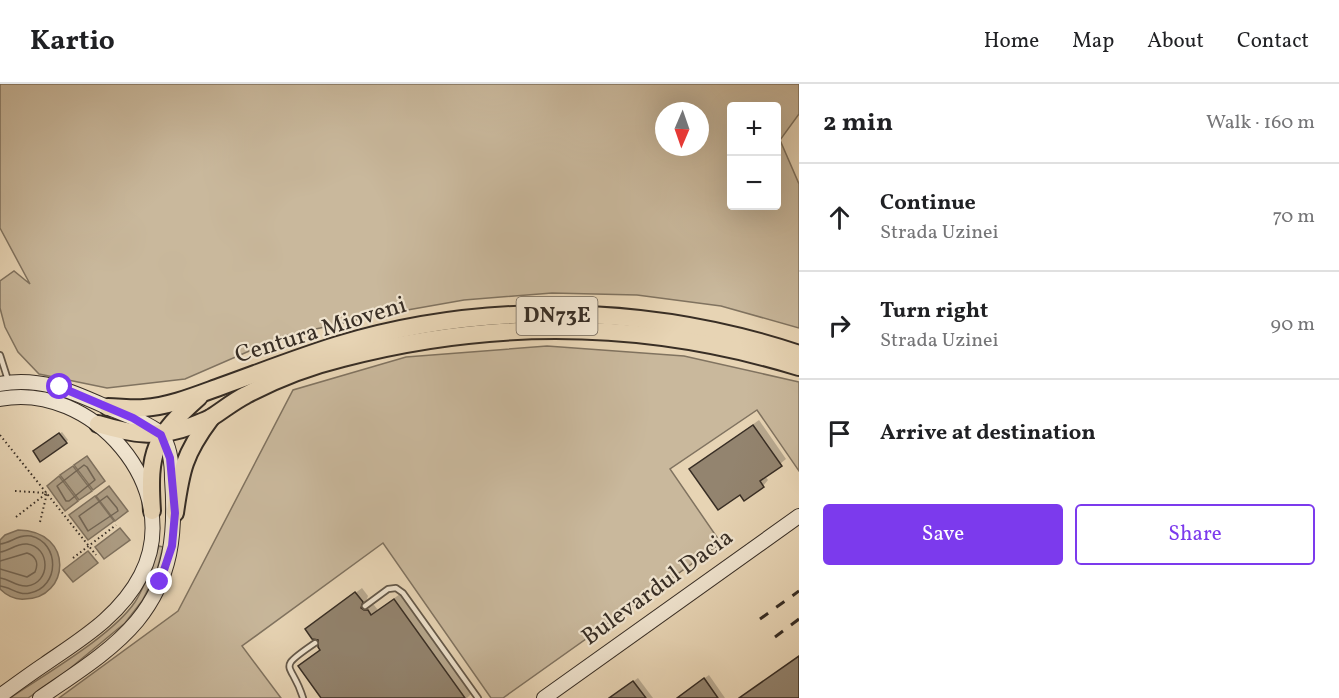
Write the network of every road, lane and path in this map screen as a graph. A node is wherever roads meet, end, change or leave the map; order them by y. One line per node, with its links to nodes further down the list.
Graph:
1 (799, 354): 3 (highway, Centura Mioveni / DN73E)
2 (0, 355): 5 (lane)
3 (317, 359): 4 (highway, Centura Mioveni / DN73E); 6 (highway, Centura Mioveni / DN73E); 9 (highway, Centura Mioveni / DN73E)
4 (799, 368)
5 (4, 384): 8 (street)
6 (202, 394): 8 (highway, Centura Mioveni / DN73E); 12 (highway, DN73E)
7 (0, 399): 10 (street)
8 (108, 407): 12 (street)
9 (211, 418): 12 (highway, Centura Mioveni / DN73E); 16 (highway, DN73E)
10 (98, 424): 12 (highway, Centura Mioveni / DN73E); 15 (street)
11 (0, 435): 14 (path)
12 (161, 435): 15 (highway, DN73E); 16 (street)
13 (15, 491): 14 (path)
14 (47, 494): 18 (path); 19 (path); 21 (path)
15 (152, 511): 26 (street)
16 (175, 513): 27 (street)
17 (799, 516): 30 (street, Bulevardul Dacia)
18 (16, 517)
19 (40, 522)
20 (116, 525): 21 (path)
21 (88, 546): 22 (path); 23 (path)
22 (96, 555)
23 (73, 558)
24 (365, 606): 29 (lane)
25 (315, 643): 28 (lane)
26 (0, 696)
27 (40, 698)
28 (303, 698)
29 (478, 698)
30 (544, 698)

